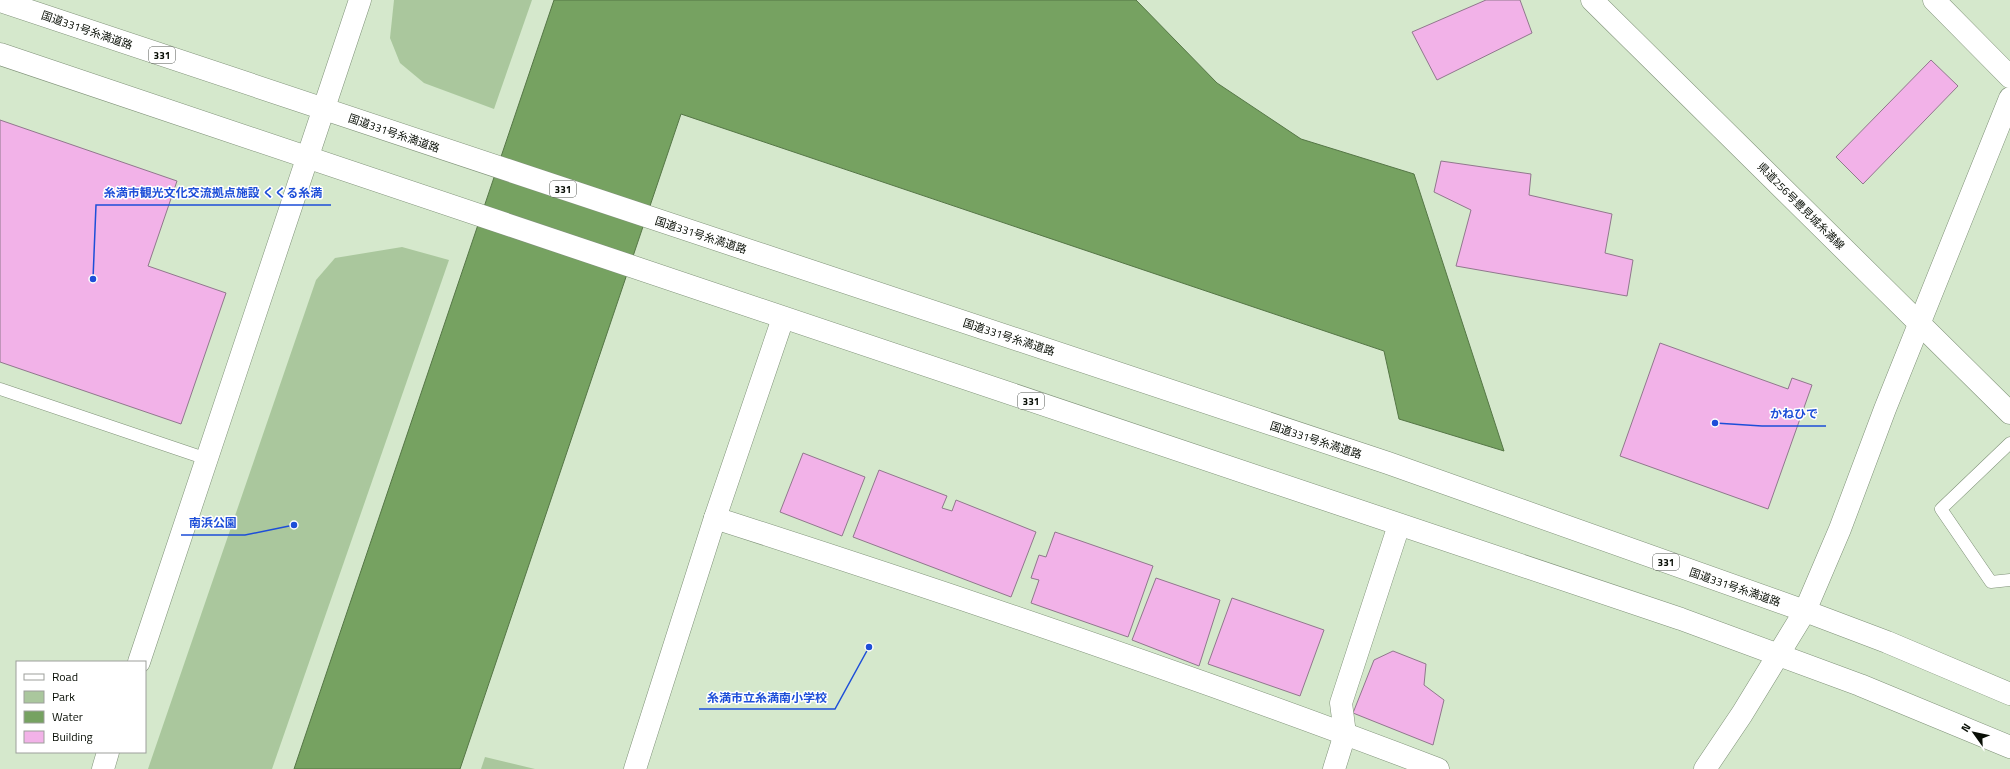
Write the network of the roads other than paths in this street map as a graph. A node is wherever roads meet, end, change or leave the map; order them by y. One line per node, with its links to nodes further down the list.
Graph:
1 (360, 0): 8 (main road)
2 (1592, 0): 11 (main road, 県道256号豊見城糸満線)
3 (1934, 0): 6 (main road)
4 (0, 1): 8 (main road, 国道331号糸満道路 / 331)
5 (0, 54): 9 (main road, 331)
6 (2010, 76)
7 (2010, 98): 11 (main road)
8 (325, 110): 9 (main road); 19 (main road, 国道331号糸満道路 / 331)
9 (308, 159): 10 (main road, 331); 15 (main road)
10 (783, 318): 16 (main road); 17 (main road, 331)
11 (1919, 324): 13 (main road, 県道256号豊見城糸満線); 19 (main road)
12 (0, 389): 15 (lane)
13 (2010, 413)
14 (2010, 444): 18 (lane)
15 (207, 459): 21 (main road)
16 (715, 518): 23 (main road); 27 (main road)
17 (1406, 528): 20 (main road, 331); 23 (main road)
18 (2010, 580)
19 (1805, 611): 20 (main road); 22 (main road, 国道331号糸満道路 / 331)
20 (1778, 655): 24 (main road, 331); 30 (main road)
21 (139, 661)
22 (2010, 694)
23 (1345, 734): 28 (main road); 29 (main road)
24 (2010, 747)
25 (108, 753): 26 (main road)
26 (103, 769)
27 (635, 769)
28 (1334, 769)
29 (1438, 769)
30 (1705, 769)

